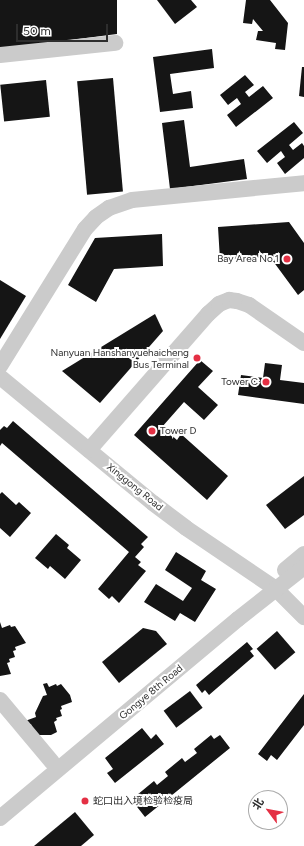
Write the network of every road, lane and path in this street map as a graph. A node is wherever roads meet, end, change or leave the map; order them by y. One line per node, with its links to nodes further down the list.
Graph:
1 (115, 43): 2 (street)
2 (0, 55)
3 (304, 183): 5 (street)
4 (304, 343): 7 (street)
5 (0, 366)
6 (0, 377): 7 (street, Xinggong Road)
7 (89, 450): 10 (street, Xinggong Road)
8 (304, 554): 10 (street, Gongye 8th Road)
9 (304, 567): 10 (street, Gongye 8th Road)
10 (272, 586): 11 (street, Xinggong Road); 13 (street, Gongye 8th Road); 15 (street, Gongye 8th Road)
11 (304, 617)
12 (0, 700): 13 (street)
13 (52, 762): 14 (street, Gongye 8th Road)
14 (0, 805)
15 (0, 818)

